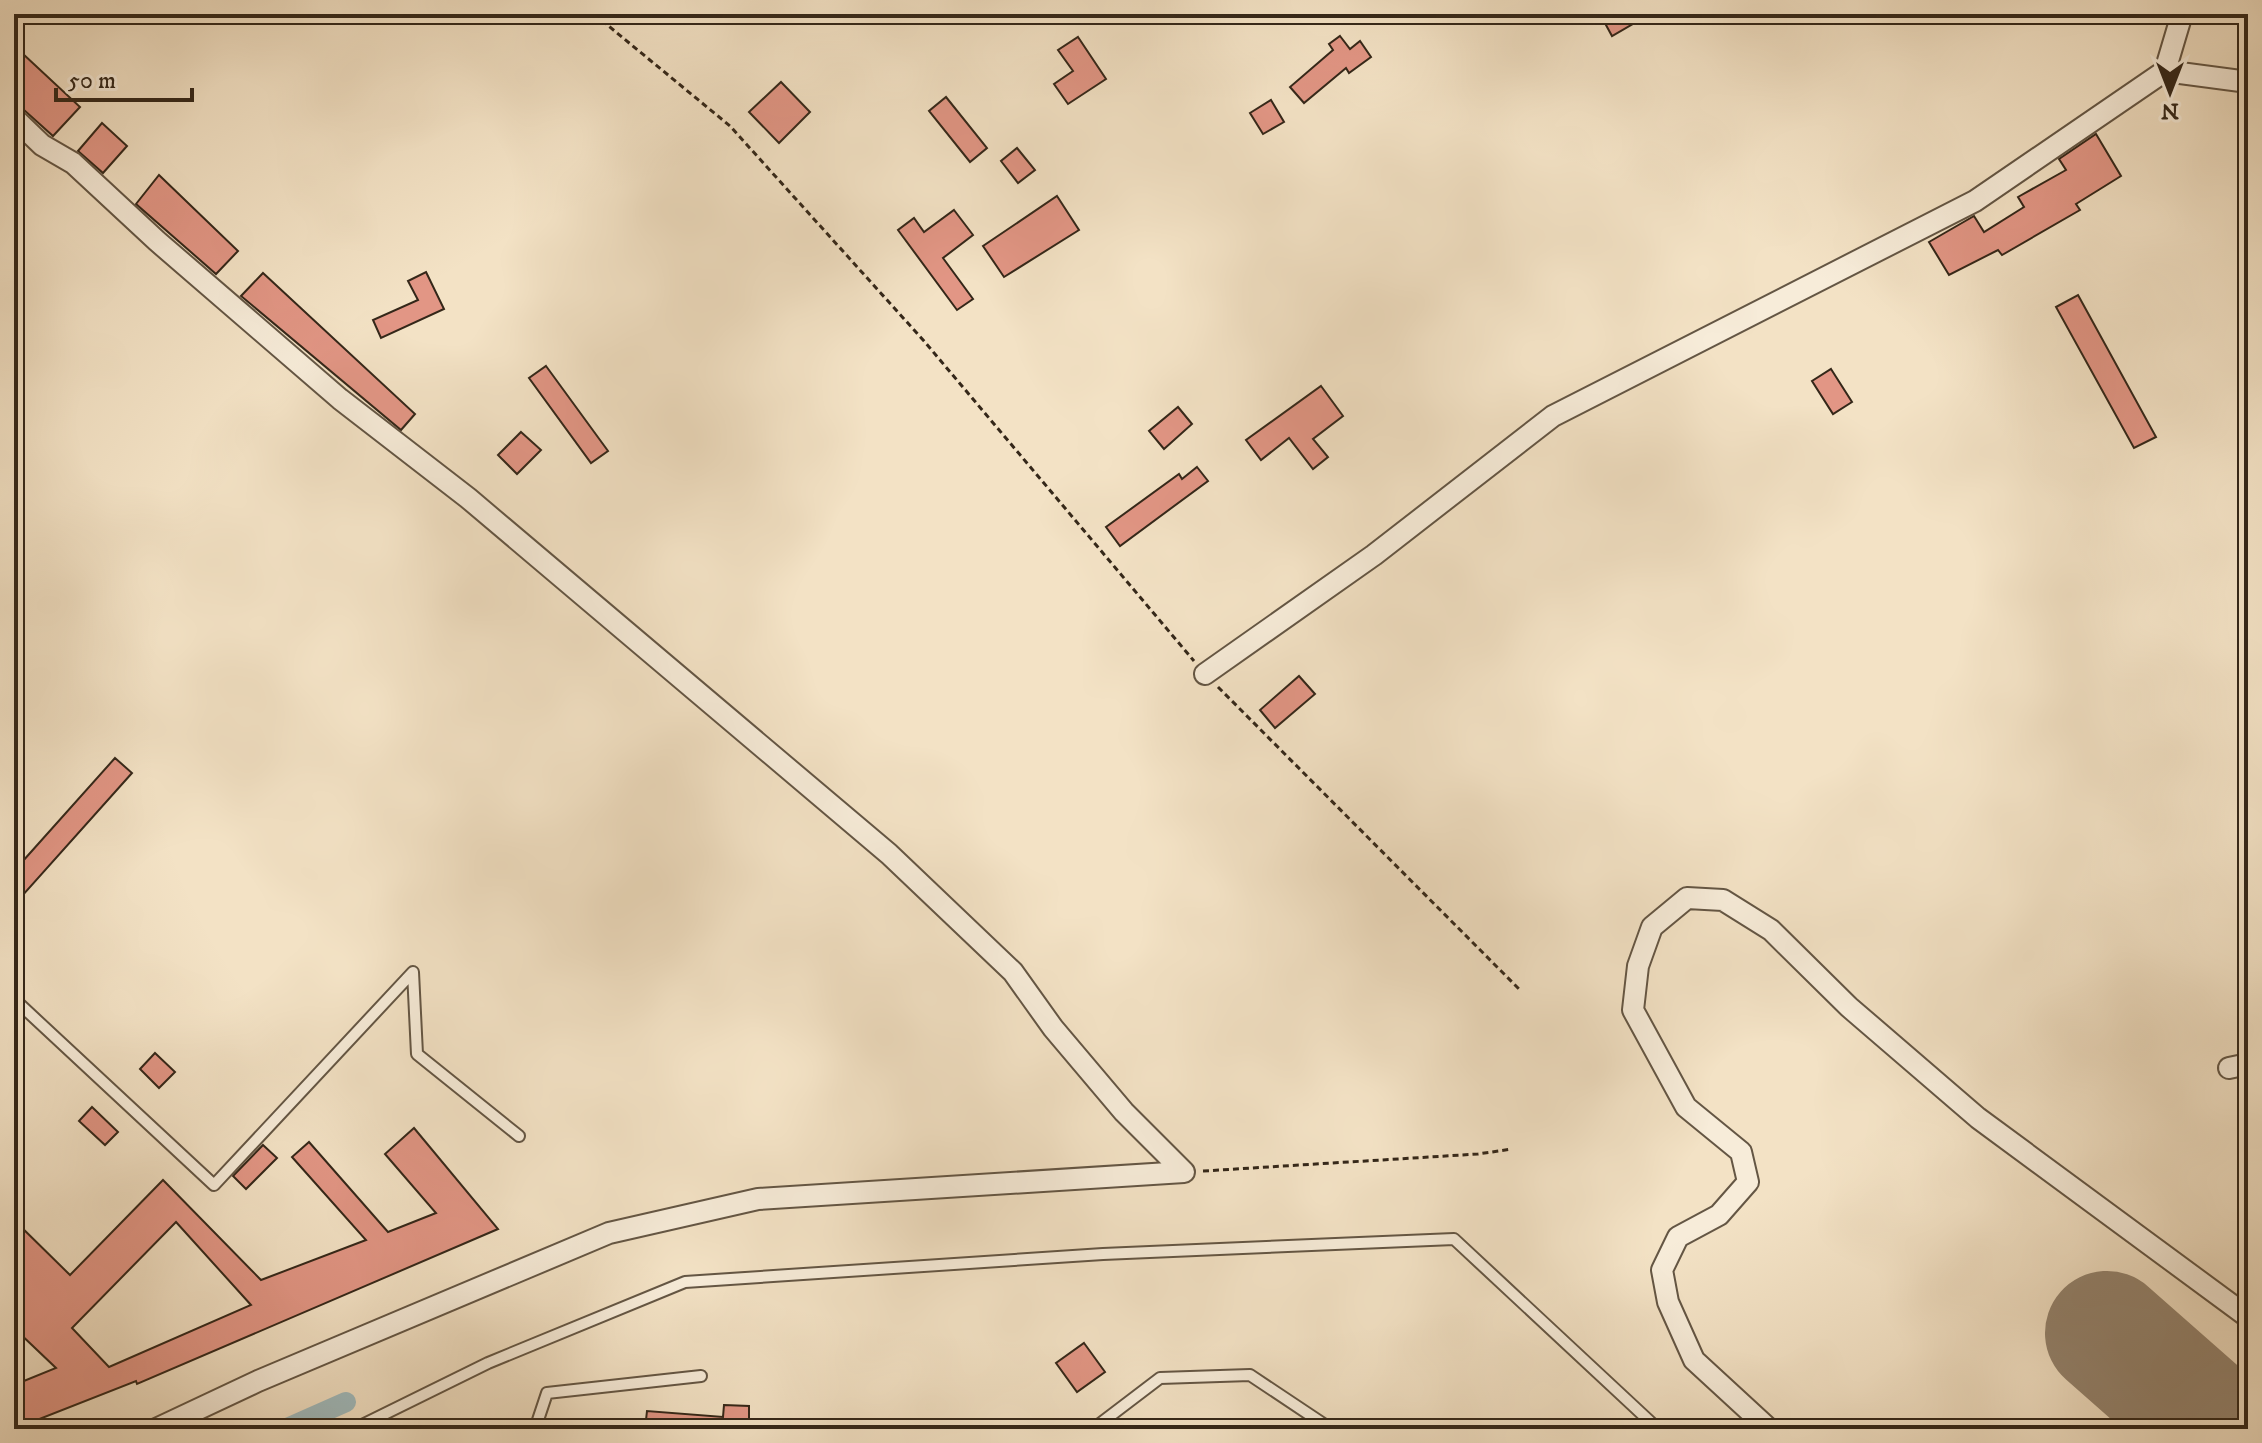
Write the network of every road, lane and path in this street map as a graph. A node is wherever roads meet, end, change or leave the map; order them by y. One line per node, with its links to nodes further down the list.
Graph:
1 (594, 14): 6 (path)
2 (2182, 14): 3 (street)
3 (2165, 71): 4 (street); 6 (street)
4 (2248, 82)
5 (14, 118): 11 (street)
6 (1205, 674): 7 (path)
7 (1519, 989)
8 (14, 999): 9 (lane)
9 (519, 1136)
10 (1512, 1149): 11 (path)
11 (1184, 1172): 14 (street)
12 (2248, 1317): 20 (street)
13 (701, 1376): 16 (lane)
14 (156, 1429)
15 (354, 1429): 19 (lane)
16 (535, 1429)
17 (1093, 1429): 18 (lane)
18 (1331, 1429)
19 (1658, 1429)
20 (1769, 1429)

